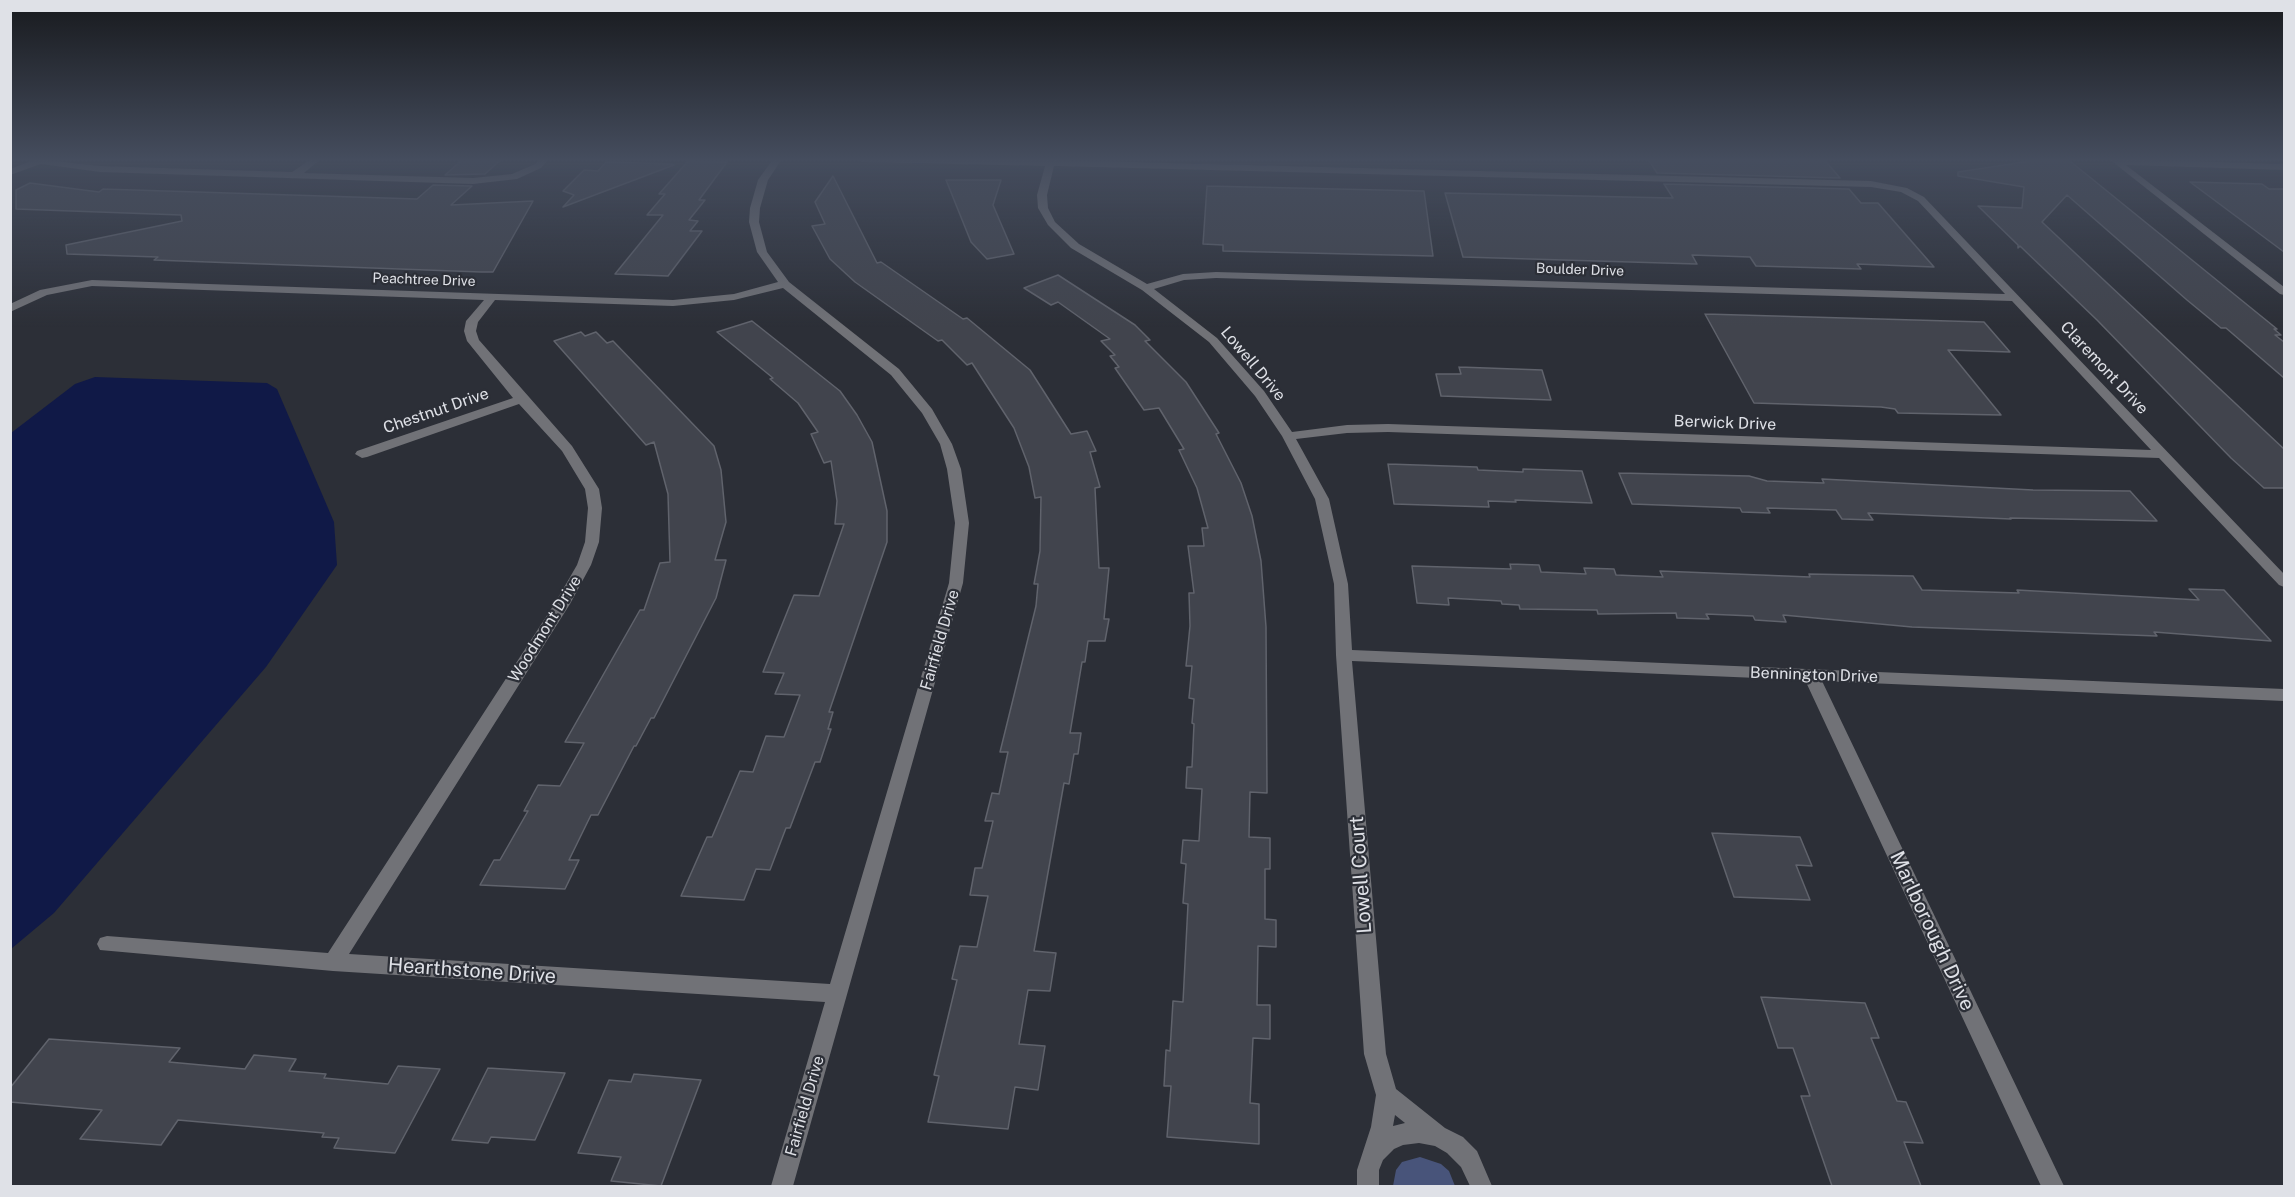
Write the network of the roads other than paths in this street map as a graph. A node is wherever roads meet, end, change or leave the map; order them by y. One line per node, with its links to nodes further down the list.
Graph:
1 (756, 215): 5 (street, Fairfield Drive)
2 (1047, 215): 6 (street, Lowell Drive)
3 (1936, 215): 9 (street, Claremont Drive)
4 (2184, 215): 7 (street)
5 (785, 284): 8 (street, Peachtree Drive); 21 (street, Fairfield Drive)
6 (1146, 288): 9 (street, Boulder Drive); 12 (street, Lowell Drive)
7 (2284, 292)
8 (492, 297): 10 (street, Peachtree Drive); 11 (street, Woodmont Drive)
9 (2015, 298): 14 (street, Claremont Drive)
10 (10, 309)
11 (521, 399): 13 (street, Chestnut Drive); 20 (street, Woodmont Drive)
12 (1288, 436): 14 (street, Berwick Drive); 16 (street, Lowell Drive)
13 (362, 454)
14 (2162, 454): 15 (street, Claremont Drive)
15 (2284, 582)
16 (1344, 655): 17 (street, Bennington Drive); 22 (street, Lowell Court)
17 (1811, 675): 18 (street, Bennington Drive); 28 (street, Marlborough Drive)
18 (2284, 694)
19 (106, 944): 20 (street, Hearthstone Drive)
20 (333, 962): 21 (street, Hearthstone Drive)
21 (837, 994): 25 (street, Fairfield Drive)
22 (1387, 1095): 23 (street); 24 (street, Lowell Court)
23 (1455, 1145): 24 (street); 27 (street)
24 (1374, 1153): 26 (street, Lowell Court)
25 (782, 1186)
26 (1368, 1186)
27 (1481, 1186)
28 (2053, 1186)

